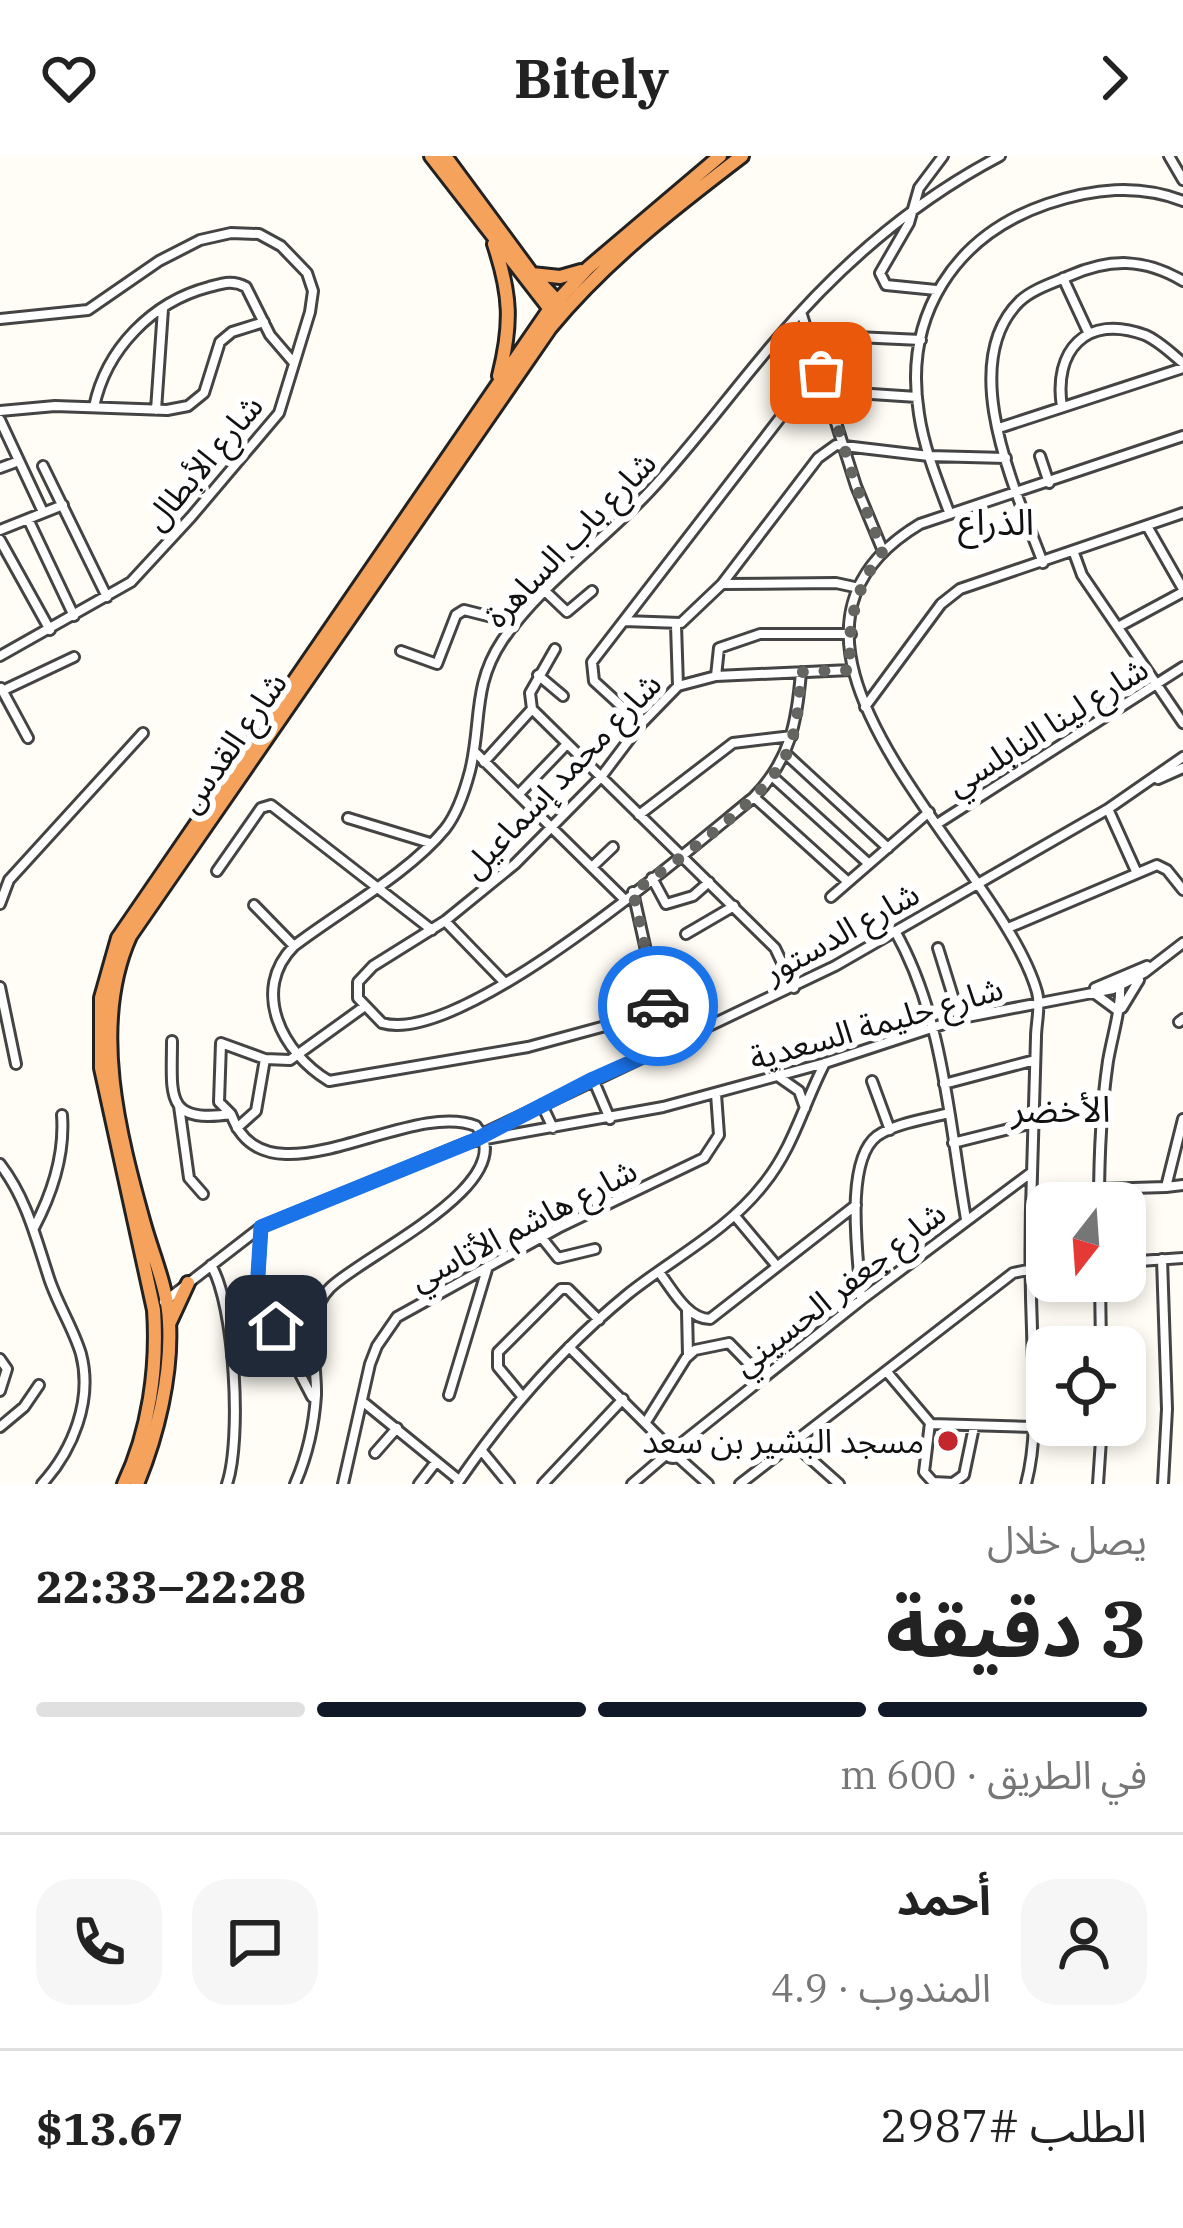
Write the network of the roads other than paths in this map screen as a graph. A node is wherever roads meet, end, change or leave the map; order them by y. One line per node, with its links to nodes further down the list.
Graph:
1 (431, 156): 11 (highway)
2 (445, 156): 13 (highway)
3 (720, 156): 12 (highway, شارع القدس)
4 (742, 156): 18 (highway, شارع القدس)
5 (943, 156): 10 (street)
6 (1000, 156): 10 (street, شارع باب الساهرة)
7 (1168, 156): 8 (street)
8 (1183, 181)
9 (1183, 201): 16 (street)
10 (912, 212): 16 (street); 19 (street, شارع باب الساهرة)
11 (490, 231): 18 (highway); 28 (highway)
12 (588, 268): 13 (highway); 18 (highway, شارع القدس)
13 (532, 274): 18 (highway)
14 (1063, 278): 15 (street); 22 (street); 36 (street)
15 (1183, 281)
16 (936, 290): 24 (street)
17 (163, 308): 21 (street); 31 (street); 33 (street)
18 (558, 309): 28 (highway, شارع القدس); 199 (highway, شارع القدس)
19 (801, 314): 27 (street); 62 (street, شارع باب الساهرة)
20 (0, 319): 25 (street, شارع الأبطال)
21 (264, 322): 25 (street); 33 (street)
22 (1089, 334): 26 (street); 32 (street)
23 (856, 337): 24 (street)
24 (921, 340): 30 (street)
25 (295, 364): 65 (street, شارع الأبطال)
26 (1183, 365): 32 (street)
27 (821, 373): 29 (street); 67 (street)
28 (496, 385): 204 (highway, شارع القدس)
29 (826, 391): 30 (street); 38 (street)
30 (917, 397): 39 (street)
31 (94, 407): 33 (street); 34 (street)
32 (1062, 407): 36 (street)
33 (156, 410)
34 (0, 411)
35 (0, 420): 42 (street)
36 (999, 428): 41 (street)
37 (1183, 436): 45 (street)
38 (842, 442): 39 (street); 55 (street); 60 (street)
39 (929, 456): 41 (street); 49 (street)
40 (1040, 456): 45 (street)
41 (1006, 458): 46 (street)
42 (19, 460): 44 (street); 48 (street)
43 (43, 466): 47 (street)
44 (0, 468)
45 (1049, 483): 46 (street)
46 (1018, 494): 49 (street); 58 (street)
47 (62, 505): 48 (street); 65 (street)
48 (43, 512): 51 (street)
49 (949, 512): 55 (street)
50 (1183, 513): 52 (street)
51 (28, 518): 53 (street); 66 (street)
52 (1147, 526): 56 (street); 64 (street)
53 (0, 530)
54 (0, 540): 71 (street)
55 (883, 551): 61 (street)
56 (1074, 553): 57 (street); 59 (street)
57 (1058, 558): 58 (street); 59 (street)
58 (1043, 563): 86 (street)
59 (1082, 575): 70 (street)
60 (722, 584): 61 (street); 68 (street)
61 (859, 588): 72 (street)
62 (545, 591): 63 (street); 69 (street, شارع باب الساهرة)
63 (592, 591)
64 (1183, 591): 70 (street)
65 (107, 597): 66 (street, شارع الأبطال)
66 (74, 616): 71 (street, شارع الأبطال)
67 (622, 621): 68 (street); 88 (street)
68 (676, 625): 82 (street)
69 (512, 627): 74 (street); 94 (street, شارع باب الساهرة)
70 (1118, 627): 83 (street)
71 (50, 630): 75 (street, شارع الأبطال)
72 (850, 634): 78 (street); 81 (street)
73 (555, 649): 80 (street)
74 (401, 651)
75 (0, 656)
76 (74, 657): 84 (street)
77 (1183, 667): 83 (street, شارع لينا النابلسي)
78 (851, 670): 79 (street, شارع محمد إسماعيل); 86 (street)
79 (801, 672): 81 (street, شارع محمد إسماعيل); 91 (street)
80 (538, 675): 85 (street); 87 (street)
81 (716, 676): 82 (street, شارع محمد إسماعيل)
82 (678, 686): 88 (street, شارع محمد إسماعيل)
83 (1156, 686): 89 (street); 108 (street, شارع لينا النابلسي)
84 (1, 689): 92 (street)
85 (563, 696)
86 (864, 709): 105 (street)
87 (532, 710): 93 (street); 97 (street)
88 (641, 724): 99 (street, شارع محمد إسماعيل)
89 (1182, 724)
90 (143, 733): 126 (street)
91 (792, 736): 95 (street); 106 (street)
92 (28, 738)
93 (567, 744): 99 (street); 102 (street)
94 (474, 752): 97 (street); 110 (street, شارع باب الساهرة)
95 (786, 754): 100 (street); 112 (street)
96 (1183, 758): 101 (street, شارع الدستور)
97 (484, 762): 102 (street)
98 (1183, 768): 101 (street, شارع الدستور)
99 (601, 777): 106 (street); 109 (street, شارع محمد إسماعيل)
100 (773, 777): 103 (street); 114 (street)
101 (1156, 779): 104 (street, شارع الدستور)
102 (519, 794): 109 (street)
103 (754, 797): 113 (street); 119 (street)
104 (1108, 809): 117 (street); 120 (street, شارع الدستور)
105 (929, 812): 108 (street); 112 (street)
106 (640, 814): 113 (street)
107 (348, 818): 110 (street)
108 (938, 824): 120 (street)
109 (553, 827): 115 (street); 129 (street, شارع محمد إسماعيل)
110 (430, 843): 122 (street, شارع باب الساهرة)
111 (613, 847): 115 (street)
112 (888, 848): 114 (street)
113 (681, 855): 118 (street); 121 (street)
114 (868, 864): 119 (street)
115 (592, 867): 124 (street)
116 (217, 871): 122 (street)
117 (1136, 871): 123 (street); 130 (street)
118 (652, 878): 121 (street); 124 (street)
119 (848, 881): 125 (street)
120 (979, 881): 130 (street); 132 (street, شارع الدستور)
121 (709, 882): 128 (street)
122 (374, 887): 131 (street); 135 (street, شارع باب الساهرة)
123 (1183, 890)
124 (628, 896): 138 (street); 149 (street)
125 (831, 897)
126 (0, 904)
127 (254, 905): 135 (street)
128 (734, 905): 133 (street); 141 (street)
129 (446, 921): 131 (street, شارع محمد إسماعيل); 138 (street)
130 (1008, 928): 143 (street)
131 (432, 929): 144 (street, شارع محمد إسماعيل)
132 (895, 931): 141 (street, شارع الدستور); 147 (street)
133 (686, 934)
134 (1183, 943): 137 (street, شارع حليمة السعدية)
135 (294, 946): 150 (street)
136 (938, 948): 146 (street)
137 (1146, 969): 139 (street, شارع حليمة السعدية); 145 (street)
138 (504, 982): 144 (street)
139 (1116, 984): 142 (street, شارع حليمة السعدية); 145 (street)
140 (0, 987): 155 (street)
141 (794, 988): 149 (street, شارع الدستور)
142 (1090, 992): 143 (street, شارع حليمة السعدية); 145 (street)
143 (1037, 1005): 146 (street, شارع حليمة السعدية); 153 (street)
144 (364, 1006): 150 (street)
145 (1119, 1011): 179 (street)
146 (959, 1018): 147 (street, شارع حليمة السعدية)
147 (933, 1027): 154 (street, شارع حليمة السعدية); 159 (street)
148 (172, 1041): 161 (street)
149 (674, 1043): 151 (street, شارع الدستور)
150 (300, 1053): 151 (street); 152 (street)
151 (646, 1055): 157 (street, شارع الدستور)
152 (265, 1059): 166 (street); 170 (street)
153 (1036, 1060): 159 (street); 169 (street)
154 (825, 1063): 156 (street, شارع حليمة السعدية); 163 (street)
155 (16, 1064)
156 (778, 1077): 160 (street, شارع حليمة السعدية); 163 (street)
157 (593, 1079): 162 (street, شارع الدستور); 167 (street)
158 (872, 1081): 172 (street)
159 (944, 1084): 164 (street)
160 (716, 1094): 167 (street, شارع حليمة السعدية); 189 (street, شارع هاشم الأتاسي)
161 (178, 1105): 166 (street); 183 (street)
162 (537, 1107): 171 (street); 173 (street, شارع الدستور)
163 (806, 1109): 185 (street)
164 (949, 1113): 172 (street); 175 (street)
165 (62, 1114): 188 (street)
166 (231, 1114): 170 (street)
167 (610, 1119): 171 (street, شارع حليمة السعدية)
168 (1183, 1119): 174 (street)
169 (1034, 1123): 175 (street); 177 (street)
170 (236, 1128): 173 (street)
171 (548, 1129): 173 (street, شارع حليمة السعدية)
172 (890, 1130): 184 (street)
173 (481, 1138): 187 (street, شارع حليمة السعدية); 220 (street)
174 (1180, 1142): 181 (street)
175 (953, 1143): 186 (street)
176 (0, 1164): 188 (street)
177 (1032, 1172): 178 (street); 186 (street, شارع جعفر الحسيني)
178 (1032, 1182)
179 (1099, 1182)
180 (1183, 1185): 181 (street)
181 (1166, 1187): 182 (street)
182 (1146, 1188)
183 (203, 1194)
184 (856, 1205): 196 (street); 202 (street)
185 (735, 1216): 196 (street); 198 (street)
186 (966, 1220): 202 (street, شارع جعفر الحسيني)
187 (261, 1227): 194 (street, شارع حليمة السعدية); 220 (street)
188 (34, 1228): 237 (street)
189 (542, 1238): 190 (street); 195 (street, شارع هاشم الأتاسي)
190 (596, 1249)
191 (1183, 1258): 192 (street)
192 (1162, 1259): 193 (street); 207 (street)
193 (1146, 1260)
194 (211, 1265): 200 (street, شارع حليمة السعدية); 240 (street)
195 (488, 1266): 216 (street); 219 (street, شارع هاشم الأتاسي)
196 (777, 1266): 203 (street)
197 (1026, 1268): 212 (street)
198 (659, 1272): 203 (street); 205 (street)
199 (159, 1277): 200 (highway); 201 (highway, شارع القدس)
200 (185, 1285): 201 (street, شارع حليمة السعدية); 206 (highway)
201 (166, 1300): 204 (street, شارع حليمة السعدية); 206 (highway, شارع القدس)
202 (861, 1300): 213 (street, شارع جعفر الحسيني)
203 (687, 1309): 210 (street)
204 (154, 1310): 238 (highway, شارع القدس)
205 (598, 1320): 209 (street); 217 (street)
206 (169, 1323): 239 (highway, شارع القدس)
207 (1166, 1333): 208 (street); 221 (street)
208 (1183, 1334)
209 (569, 1347): 217 (street); 218 (street)
210 (688, 1355): 213 (street); 223 (street)
211 (0, 1359): 215 (street)
212 (887, 1372): 224 (street); 229 (street)
213 (762, 1377): 233 (street, شارع جعفر الحسيني)
214 (39, 1384): 225 (street)
215 (0, 1391)
216 (449, 1396)
217 (523, 1396): 232 (street)
218 (623, 1399): 223 (street); 245 (street)
219 (362, 1401): 228 (street); 242 (street, شارع هاشم الأتاسي)
220 (315, 1404): 241 (street)
221 (1167, 1409): 222 (street); 252 (street)
222 (1183, 1414)
223 (646, 1422): 233 (street)
224 (930, 1424): 226 (street); 226 (street)
225 (0, 1427)
226 (974, 1427): 227 (street)
227 (1026, 1427)
228 (397, 1428): 234 (street); 235 (street)
229 (793, 1443): 248 (street); 249 (street)
230 (1031, 1446): 250 (street)
231 (1101, 1446): 251 (street)
232 (482, 1450): 236 (street); 244 (street)
233 (673, 1451): 246 (street, شارع جعفر الحسيني); 247 (street)
234 (375, 1453)
235 (436, 1462): 236 (street); 243 (street)
236 (458, 1482)
237 (42, 1484)
238 (124, 1484)
239 (136, 1484)
240 (227, 1484)
241 (295, 1484)
242 (343, 1484)
243 (418, 1484)
244 (509, 1484)
245 (543, 1484)
246 (632, 1484)
247 (708, 1484)
248 (740, 1484)
249 (838, 1484)
250 (1026, 1484)
251 (1098, 1484)
252 (1163, 1484)

